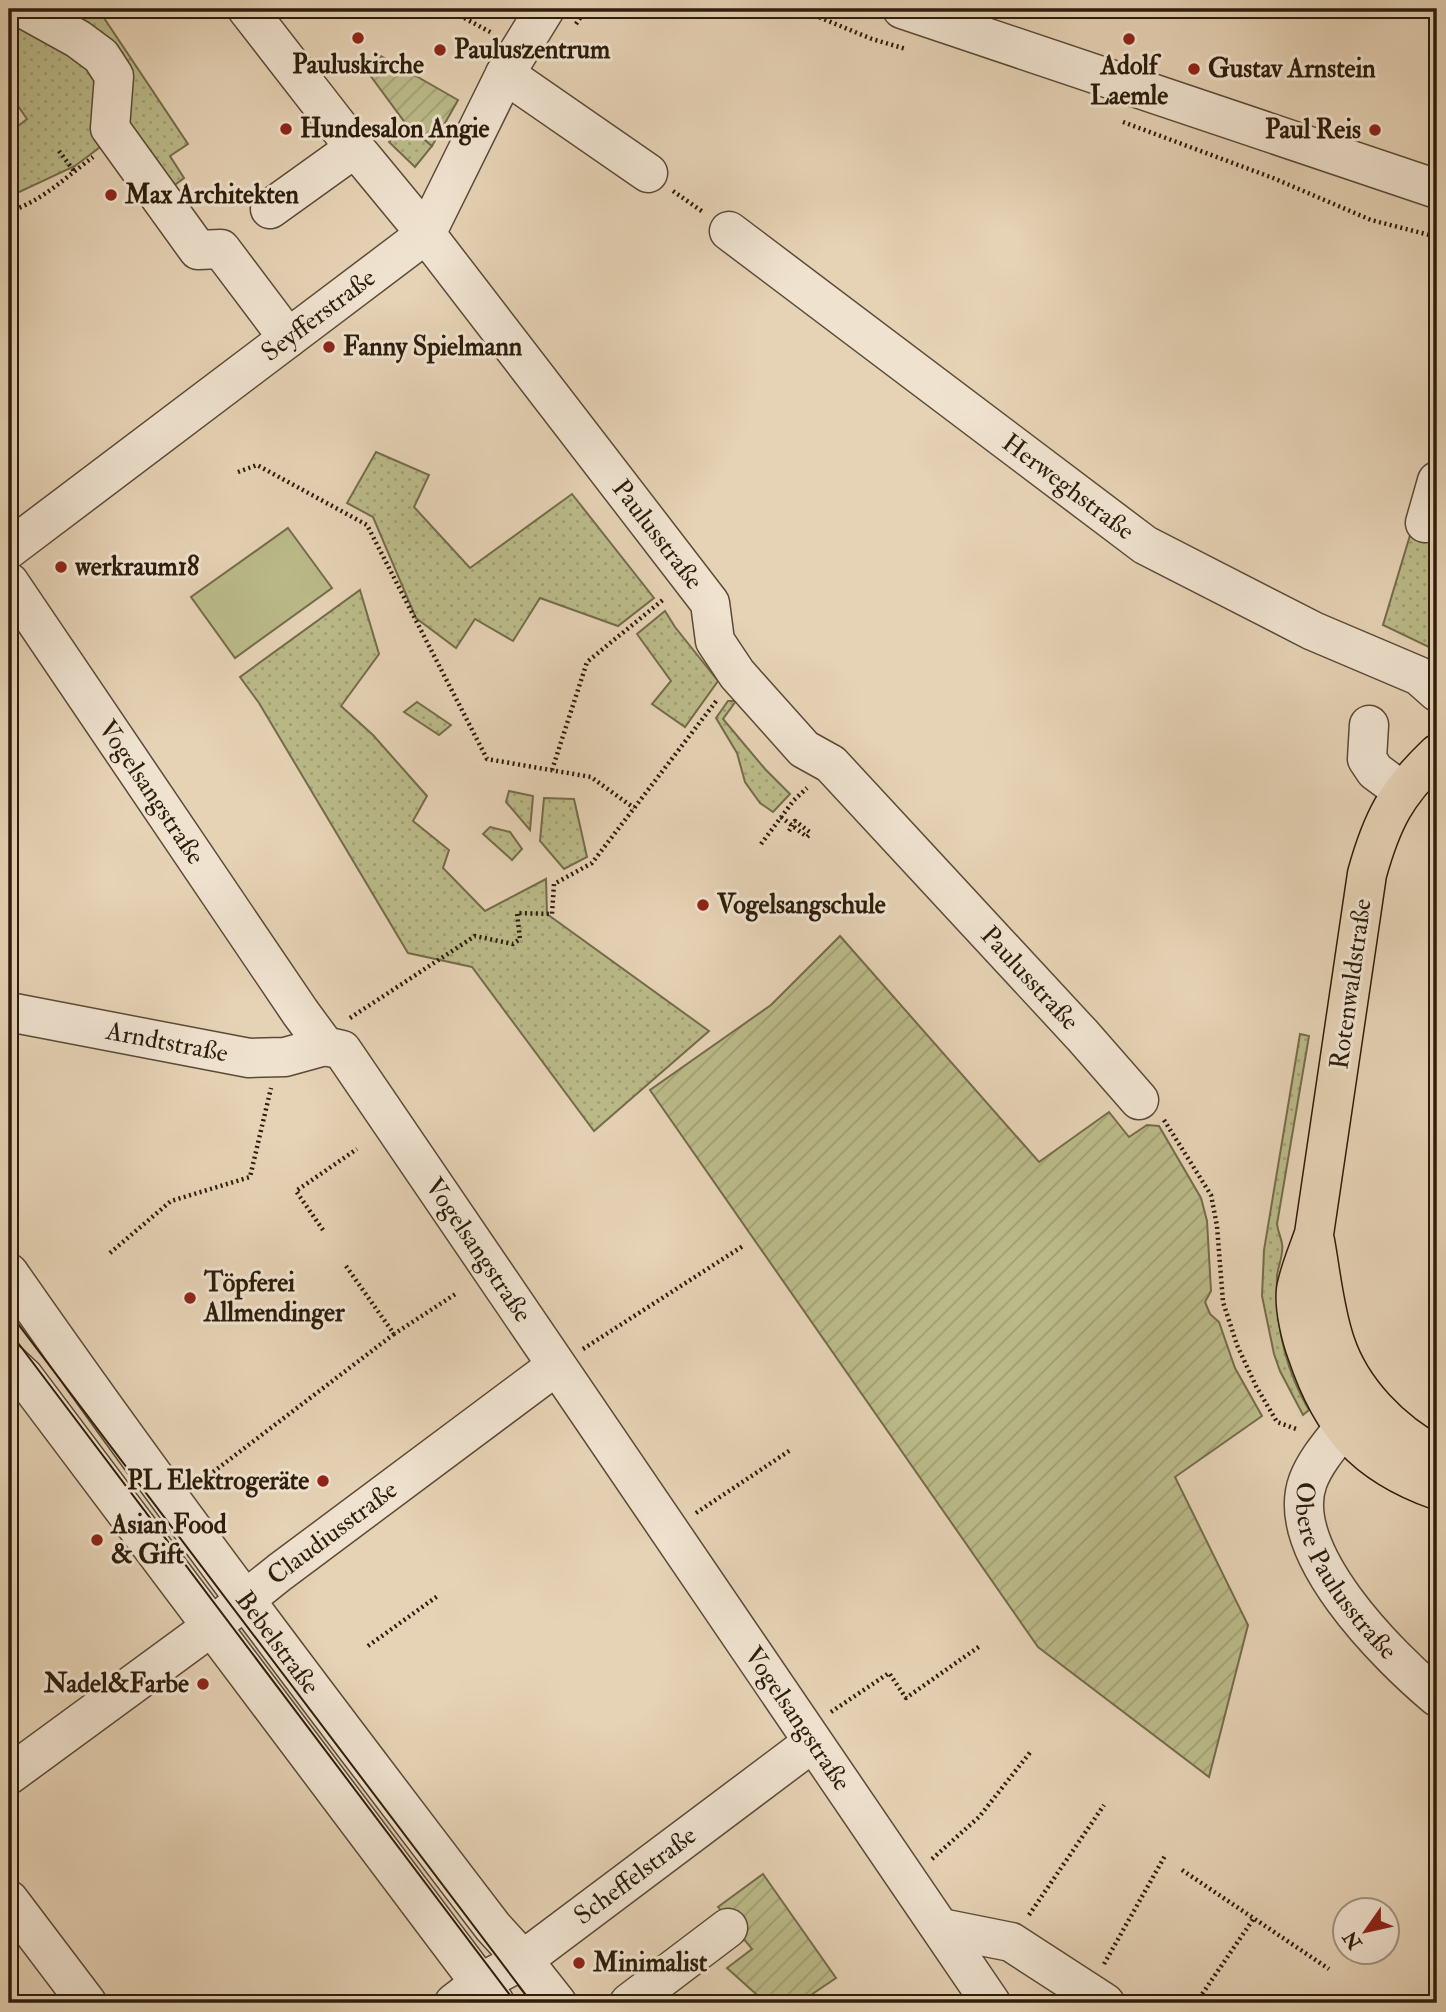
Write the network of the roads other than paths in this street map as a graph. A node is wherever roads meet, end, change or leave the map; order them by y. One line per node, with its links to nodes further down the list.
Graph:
1 (24, 9): 12 (street)
2 (247, 9): 6 (street, Paulusstraße)
3 (545, 9): 5 (street, Seyfferstraße)
4 (902, 9): 8 (street)
5 (513, 62): 7 (street); 11 (street, Seyfferstraße)
6 (355, 148): 9 (street); 11 (street, Paulusstraße)
7 (648, 173)
8 (1437, 189)
9 (270, 209)
10 (729, 231): 17 (street, Herweghstraße)
11 (426, 234): 12 (street, Seyfferstraße); 23 (street, Paulusstraße)
12 (288, 338): 15 (street, Seyfferstraße)
13 (1437, 481): 14 (street)
14 (1429, 538)
15 (9, 549)
16 (9, 582): 22 (street, Vogelsangstraße)
17 (1437, 692)
18 (1369, 724): 20 (street)
19 (1437, 754): 20 (main road, Rotenwaldstraße)
20 (1402, 791): 24 (main road, Rotenwaldstraße)
21 (9, 1012): 22 (street, Arndtstraße)
22 (337, 1033): 27 (street, Vogelsangstraße)
23 (1153, 1112)
24 (1314, 1234): 28 (main road, Rotenwaldstraße); 29 (main road, Rotenwaldstraße)
25 (9, 1273): 32 (street, Bebelstraße)
26 (9, 1363): 33 (street, Bebelstraße)
27 (556, 1366): 32 (street, Claudiusstraße); 35 (street, Vogelsangstraße)
28 (1364, 1397): 29 (street, Obere Paulusstraße); 30 (main road, Rotenwaldstraße)
29 (1344, 1429): 31 (main road, Rotenwaldstraße); 34 (street, Obere Paulusstraße)
30 (1437, 1456)
31 (1437, 1490)
32 (243, 1600): 33 (street, Claudiusstraße); 40 (street, Bebelstraße)
33 (211, 1627): 36 (street, Claudiusstraße); 41 (street, Bebelstraße)
34 (1437, 1697)
35 (808, 1736): 39 (street, Vogelsangstraße); 40 (street, Scheffelstraße)
36 (9, 1775)
37 (9, 1900): 43 (street)
38 (728, 1928): 45 (street)
39 (941, 1928): 42 (street); 46 (street, Vogelsangstraße)
40 (523, 1960): 41 (street, Scheffelstraße); 44 (street, Bebelstraße)
41 (477, 1997)
42 (1097, 1998)
43 (87, 2003)
44 (557, 2003)
45 (629, 2003)
46 (991, 2003)

